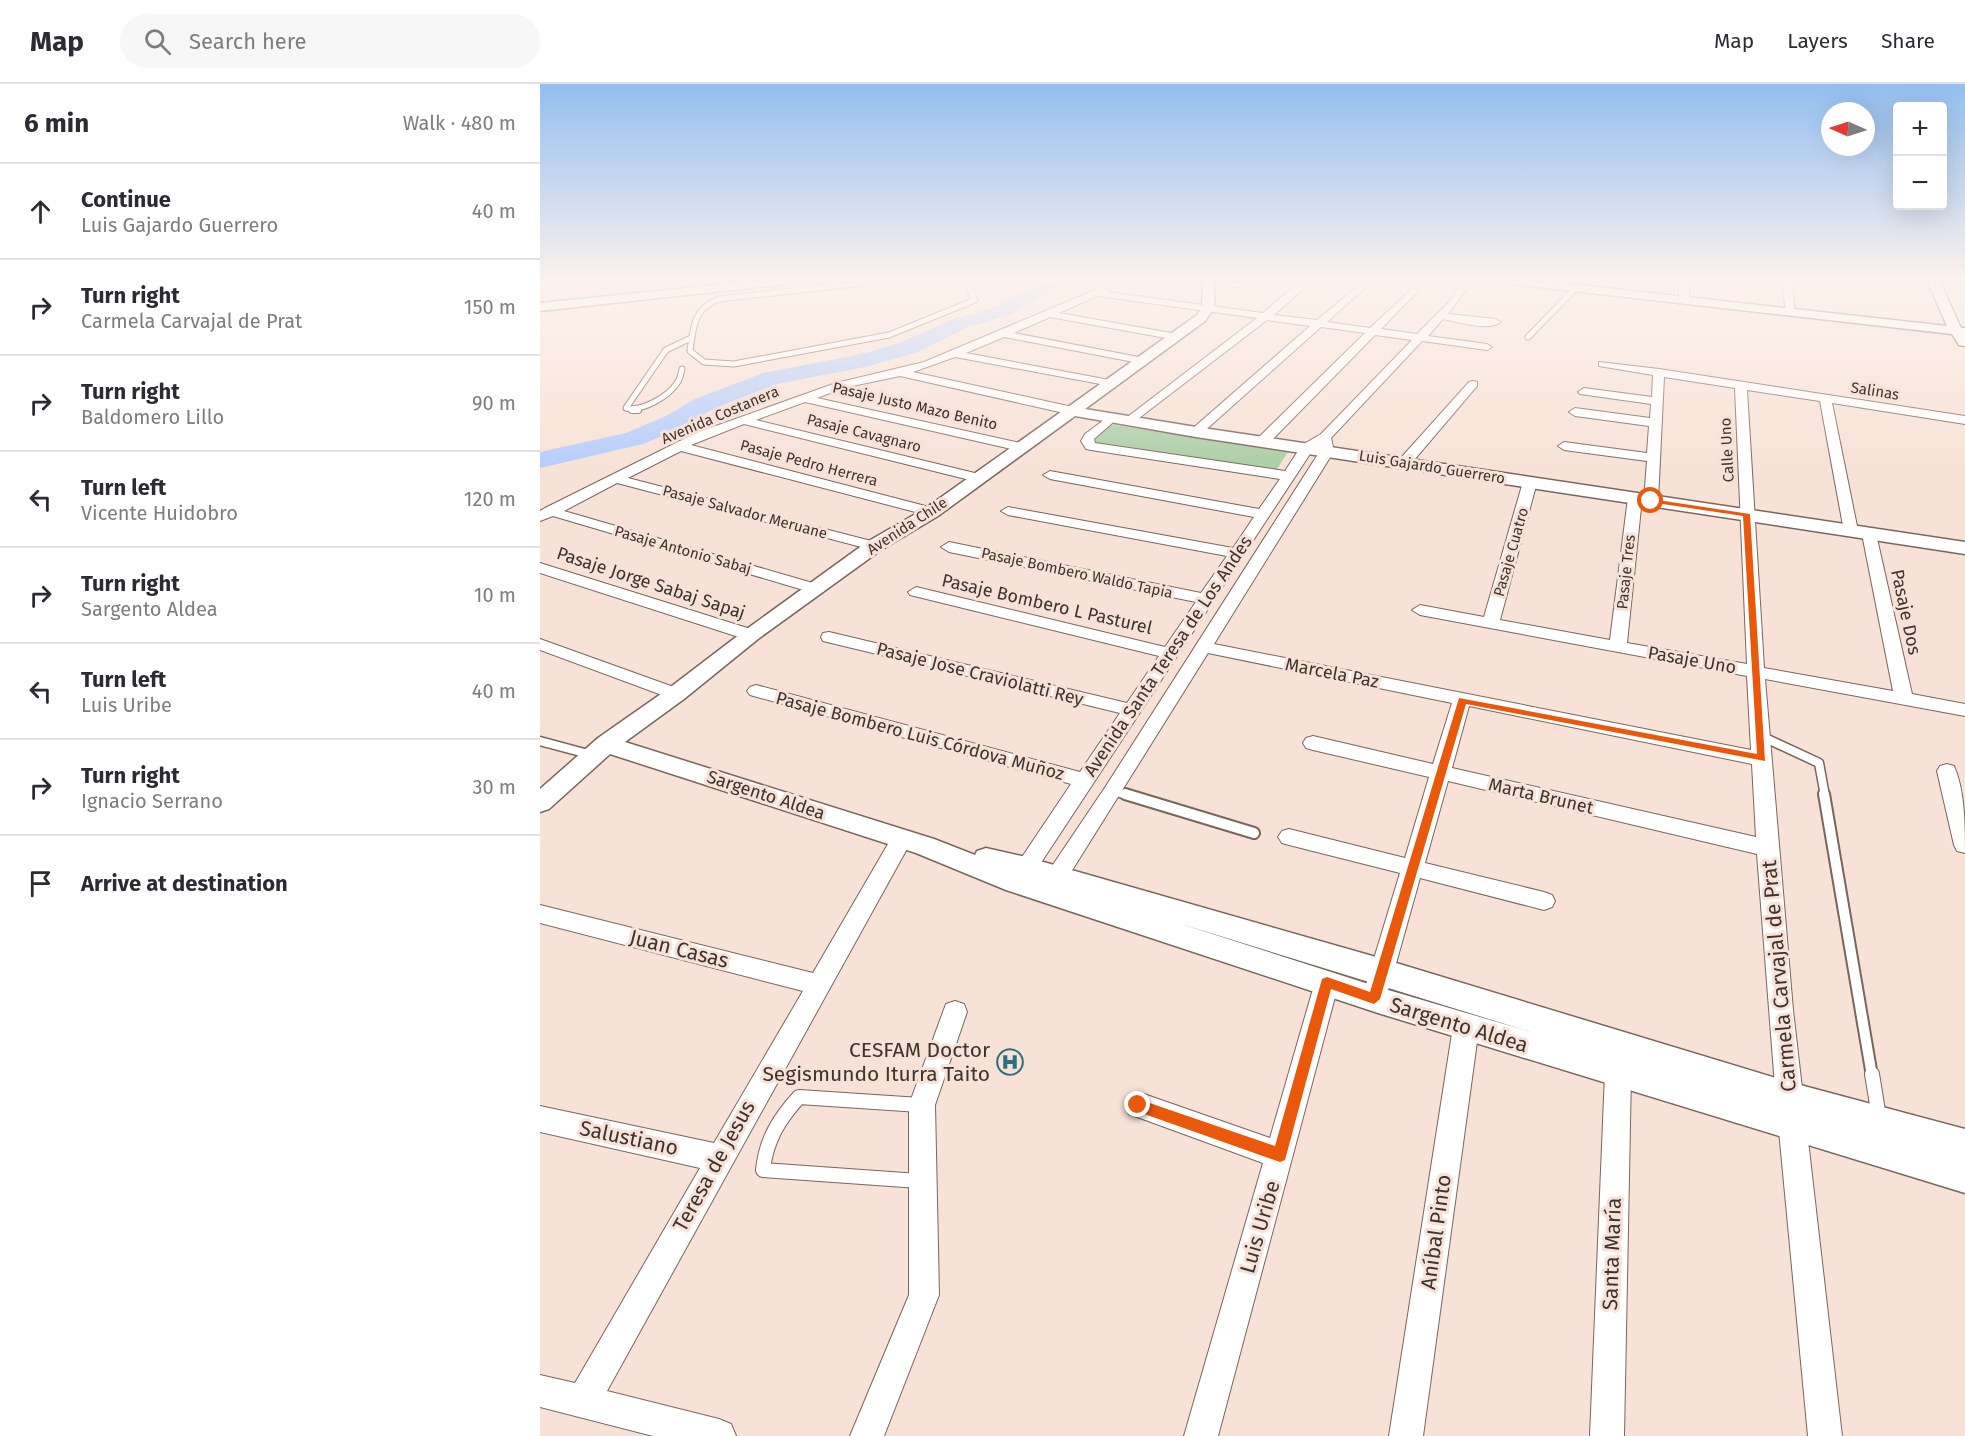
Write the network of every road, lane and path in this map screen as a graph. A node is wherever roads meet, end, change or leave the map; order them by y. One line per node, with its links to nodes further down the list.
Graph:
1 (680, 343): 16 (lane)
2 (691, 343): 3 (lane)
3 (846, 343)
4 (982, 343): 12 (street, Avenida Costanera)
5 (1050, 343): 14 (street)
6 (1169, 343): 14 (street, Avenida Chile)
7 (1231, 343): 33 (street)
8 (1296, 343): 35 (street)
9 (1363, 343): 36 (street)
10 (1415, 343): 37 (street, Avenida Santa Teresa de Los Andes)
11 (1457, 343): 13 (street)
12 (956, 354): 17 (street, Avenida Costanera); 19 (street)
13 (1478, 358)
14 (1144, 361): 19 (street, Avenida Chile)
15 (1603, 364): 18 (street, Salinas)
16 (682, 369)
17 (901, 372): 24 (street, Avenida Costanera); 27 (street, Luis Gajardo Guerrero)
18 (1659, 372): 21 (street, Salinas); 26 (street, Pasaje Tres)
19 (1111, 383): 27 (street, Avenida Chile)
20 (1473, 384): 43 (street)
21 (1741, 385): 25 (street, Salinas); 54 (street, Calle Uno)
22 (1584, 392): 23 (street)
23 (1603, 394): 26 (street); 29 (street)
24 (802, 397): 31 (street, Avenida Costanera); 40 (street, Pasaje Justo Mazo Benito)
25 (1825, 398): 32 (street, Salinas); 55 (street)
26 (1658, 401): 34 (street, Pasaje Tres)
27 (1073, 411): 30 (street, Luis Gajardo Guerrero); 40 (street, Avenida Chile)
28 (1575, 412): 29 (street)
29 (1600, 416): 34 (street)
30 (1112, 418): 33 (street, Luis Gajardo Guerrero); 45 (street)
31 (742, 420): 39 (street, Avenida Costanera); 46 (street, Pasaje Cavagnaro)
32 (1965, 420)
33 (1130, 421): 35 (street, Luis Gajardo Guerrero)
34 (1657, 423): 42 (street, Pasaje Tres)
35 (1196, 432): 36 (street, Luis Gajardo Guerrero)
36 (1263, 441): 41 (street, Luis Gajardo Guerrero)
37 (1326, 444): 41 (street, Luis Gajardo Guerrero); 43 (street, Luis Gajardo Guerrero); 70 (street, Avenida Santa Teresa de Los Andes)
38 (1564, 446): 42 (street)
39 (678, 447): 47 (street, Avenida Costanera); 51 (street, Pasaje Pedro Herrera)
40 (1020, 447): 46 (street, Avenida Chile)
41 (1307, 448): 45 (street, Avenida Santa Teresa de Los Andes)
42 (1655, 458): 49 (street, Pasaje Tres)
43 (1404, 463): 48 (street, Luis Gajardo Guerrero)
44 (1050, 475): 53 (street)
45 (1289, 476): 53 (street, Avenida Santa Teresa de Los Andes)
46 (978, 478): 51 (street, Avenida Chile)
47 (616, 479): 52 (street, Avenida Costanera); 57 (street, Pasaje Salvador Meruane)
48 (1530, 482): 49 (street, Luis Gajardo Guerrero); 66 (street, Pasaje Cuatro)
49 (1643, 500): 54 (street, Luis Gajardo Guerrero); 71 (street, Pasaje Tres)
50 (1008, 511): 60 (street)
51 (932, 512): 57 (street, Avenida Chile)
52 (545, 514): 62 (street, Pasaje Antonio Sabaj)
53 (1263, 514): 60 (street, Avenida Santa Teresa de Los Andes)
54 (1747, 514): 55 (street, Luis Gajardo Guerrero); 73 (street, Carmela Carvajal de Prat)
55 (1851, 531): 56 (street, Luis Gajardo Guerrero)
56 (1869, 534): 59 (street, Luis Gajardo Guerrero); 76 (street, Pasaje Dos)
57 (874, 546): 62 (street, Avenida Chile)
58 (949, 547): 64 (street, Pasaje Bombero Waldo Tapia)
59 (1965, 548)
60 (1237, 554): 64 (street, Avenida Santa Teresa de Los Andes)
61 (540, 568): 67 (street, Pasaje Jorge Sabaj Sapaj)
62 (817, 589): 67 (street, Avenida Chile)
63 (916, 592): 72 (street, Pasaje Bombero L Pasturel)
64 (1206, 599): 72 (street, Avenida Santa Teresa de Los Andes)
65 (1420, 610): 66 (street, Pasaje Uno)
66 (1491, 622): 71 (street, Pasaje Uno)
67 (751, 635): 75 (street, Avenida Chile)
68 (829, 637): 78 (street, Pasaje Jose Craviolatti Rey)
69 (540, 644): 75 (street)
70 (1203, 647): 77 (street, Marcela Paz); 87 (street, Avenida Santa Teresa de Los Andes)
71 (1618, 647): 73 (street, Pasaje Uno)
72 (1170, 653): 78 (street, Avenida Santa Teresa de Los Andes)
73 (1757, 671): 76 (street, Pasaje Uno); 82 (street, Carmela Carvajal de Prat)
74 (756, 691): 86 (street, Pasaje Bombero Luis Córdova Muñoz)
75 (676, 694): 83 (street, Avenida Chile)
76 (1904, 699): 79 (street, Pasaje Uno)
77 (1462, 700): 82 (street, Marcela Paz); 85 (street)
78 (1131, 710): 86 (street, Avenida Santa Teresa de Los Andes)
79 (1965, 710)
80 (540, 741): 83 (lane)
81 (1313, 743): 85 (street, Marta Brunet)
82 (1761, 747): 93 (street, Carmela Carvajal de Prat); 109 (lane)
83 (599, 749): 88 (street, Avenida Chile); 91 (street, Sargento Aldea)
84 (1947, 771): 92 (street)
85 (1440, 773): 93 (street, Marta Brunet); 94 (street)
86 (1084, 780): 95 (street, Avenida Santa Teresa de Los Andes)
87 (1113, 792): 89 (lane); 96 (street, Avenida Santa Teresa de Los Andes)
88 (540, 803)
89 (1254, 833)
90 (1289, 837): 94 (street)
91 (914, 842): 95 (street, Sargento Aldea); 100 (street, Teresa de Jesus)
92 (1965, 845)
93 (1768, 848): 107 (street, Carmela Carvajal de Prat)
94 (1412, 868): 97 (street); 101 (street)
95 (1021, 874): 96 (street, Sargento Aldea)
96 (1052, 884): 99 (street, Sargento Aldea); 101 (street, Sargento Aldea)
97 (1544, 901)
98 (540, 914): 100 (street, Juan Casas)
99 (1327, 982): 101 (street, Sargento Aldea); 111 (street, Luis Uribe)
100 (817, 984): 112 (street, Teresa de Jesus)
101 (1378, 985): 103 (street, Sargento Aldea); 107 (street, Sargento Aldea)
102 (955, 1012): 105 (street)
103 (1466, 1027): 104 (street, Sargento Aldea); 120 (street, Aníbal Pinto)
104 (1618, 1073): 107 (street, Sargento Aldea); 121 (street, Santa María)
105 (922, 1105): 114 (street); 114 (lane)
106 (1138, 1105): 111 (street)
107 (1790, 1111): 109 (street, Sargento Aldea); 113 (street, Sargento Aldea); 122 (street, Carmela Carvajal de Prat)
108 (540, 1119): 112 (street, Salustiano)
109 (1880, 1122): 110 (street, Sargento Aldea)
110 (1965, 1146)
111 (1280, 1155): 119 (street, Luis Uribe)
112 (719, 1158): 116 (street, Teresa de Jesus)
113 (1965, 1176)
114 (924, 1182): 118 (street)
115 (540, 1391): 116 (street)
116 (583, 1401): 117 (street)
117 (719, 1436)
118 (867, 1436)
119 (1200, 1436)
120 (1406, 1436)
121 (1607, 1436)
122 (1825, 1436)

